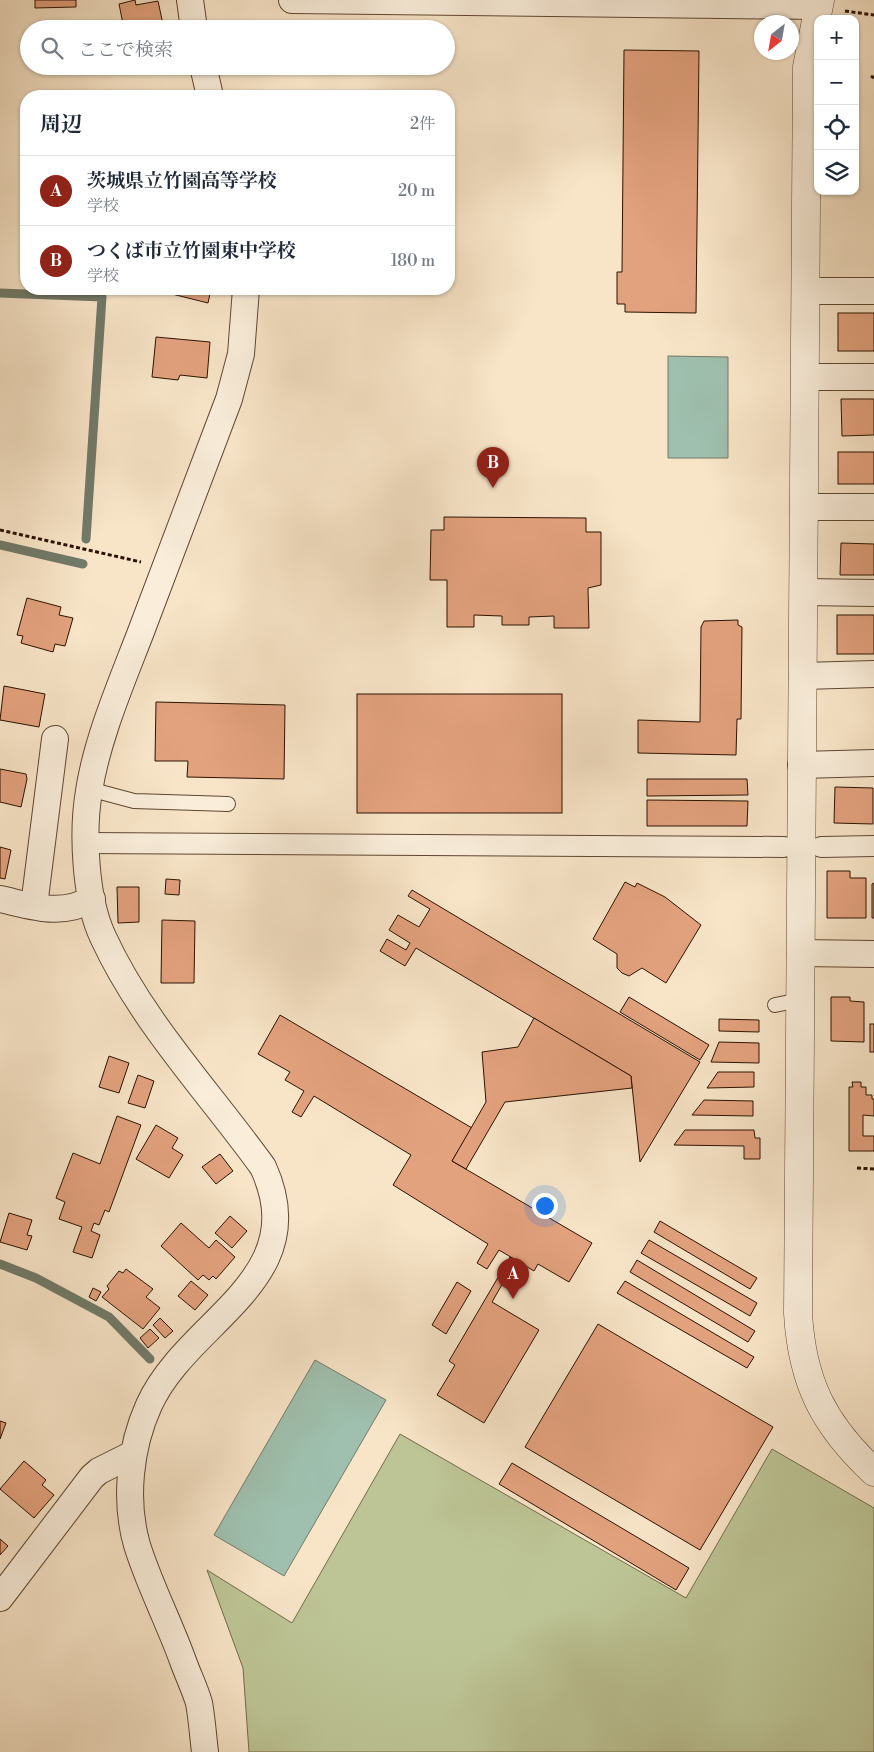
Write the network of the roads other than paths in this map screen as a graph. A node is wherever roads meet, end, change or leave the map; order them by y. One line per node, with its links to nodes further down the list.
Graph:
1 (190, 0): 6 (street)
2 (292, 0): 3 (street)
3 (483, 0): 4 (street)
4 (658, 2): 5 (street)
5 (825, 5): 9 (street)
6 (193, 20)
7 (205, 75): 8 (street)
8 (209, 90)
9 (806, 290): 10 (street); 12 (street)
10 (874, 291)
11 (246, 295): 23 (street)
12 (805, 377): 13 (street); 14 (street)
13 (874, 377)
14 (804, 507): 15 (street); 16 (street)
15 (874, 507)
16 (804, 592): 17 (street); 19 (street)
17 (874, 593)
18 (874, 674): 19 (street)
19 (802, 676): 22 (street)
20 (55, 739): 31 (street)
21 (874, 763): 22 (street)
22 (801, 765): 32 (street)
23 (89, 789): 24 (lane); 25 (street)
24 (228, 804)
25 (85, 843): 27 (street); 30 (street)
26 (874, 846): 28 (street)
27 (784, 847)
28 (821, 847)
29 (0, 899): 31 (street)
30 (92, 899): 31 (street); 34 (street)
31 (34, 906)
32 (800, 953): 33 (street); 35 (street)
33 (874, 954)
34 (134, 1454): 36 (street); 37 (street)
35 (874, 1472)
36 (0, 1598)
37 (205, 1752)

